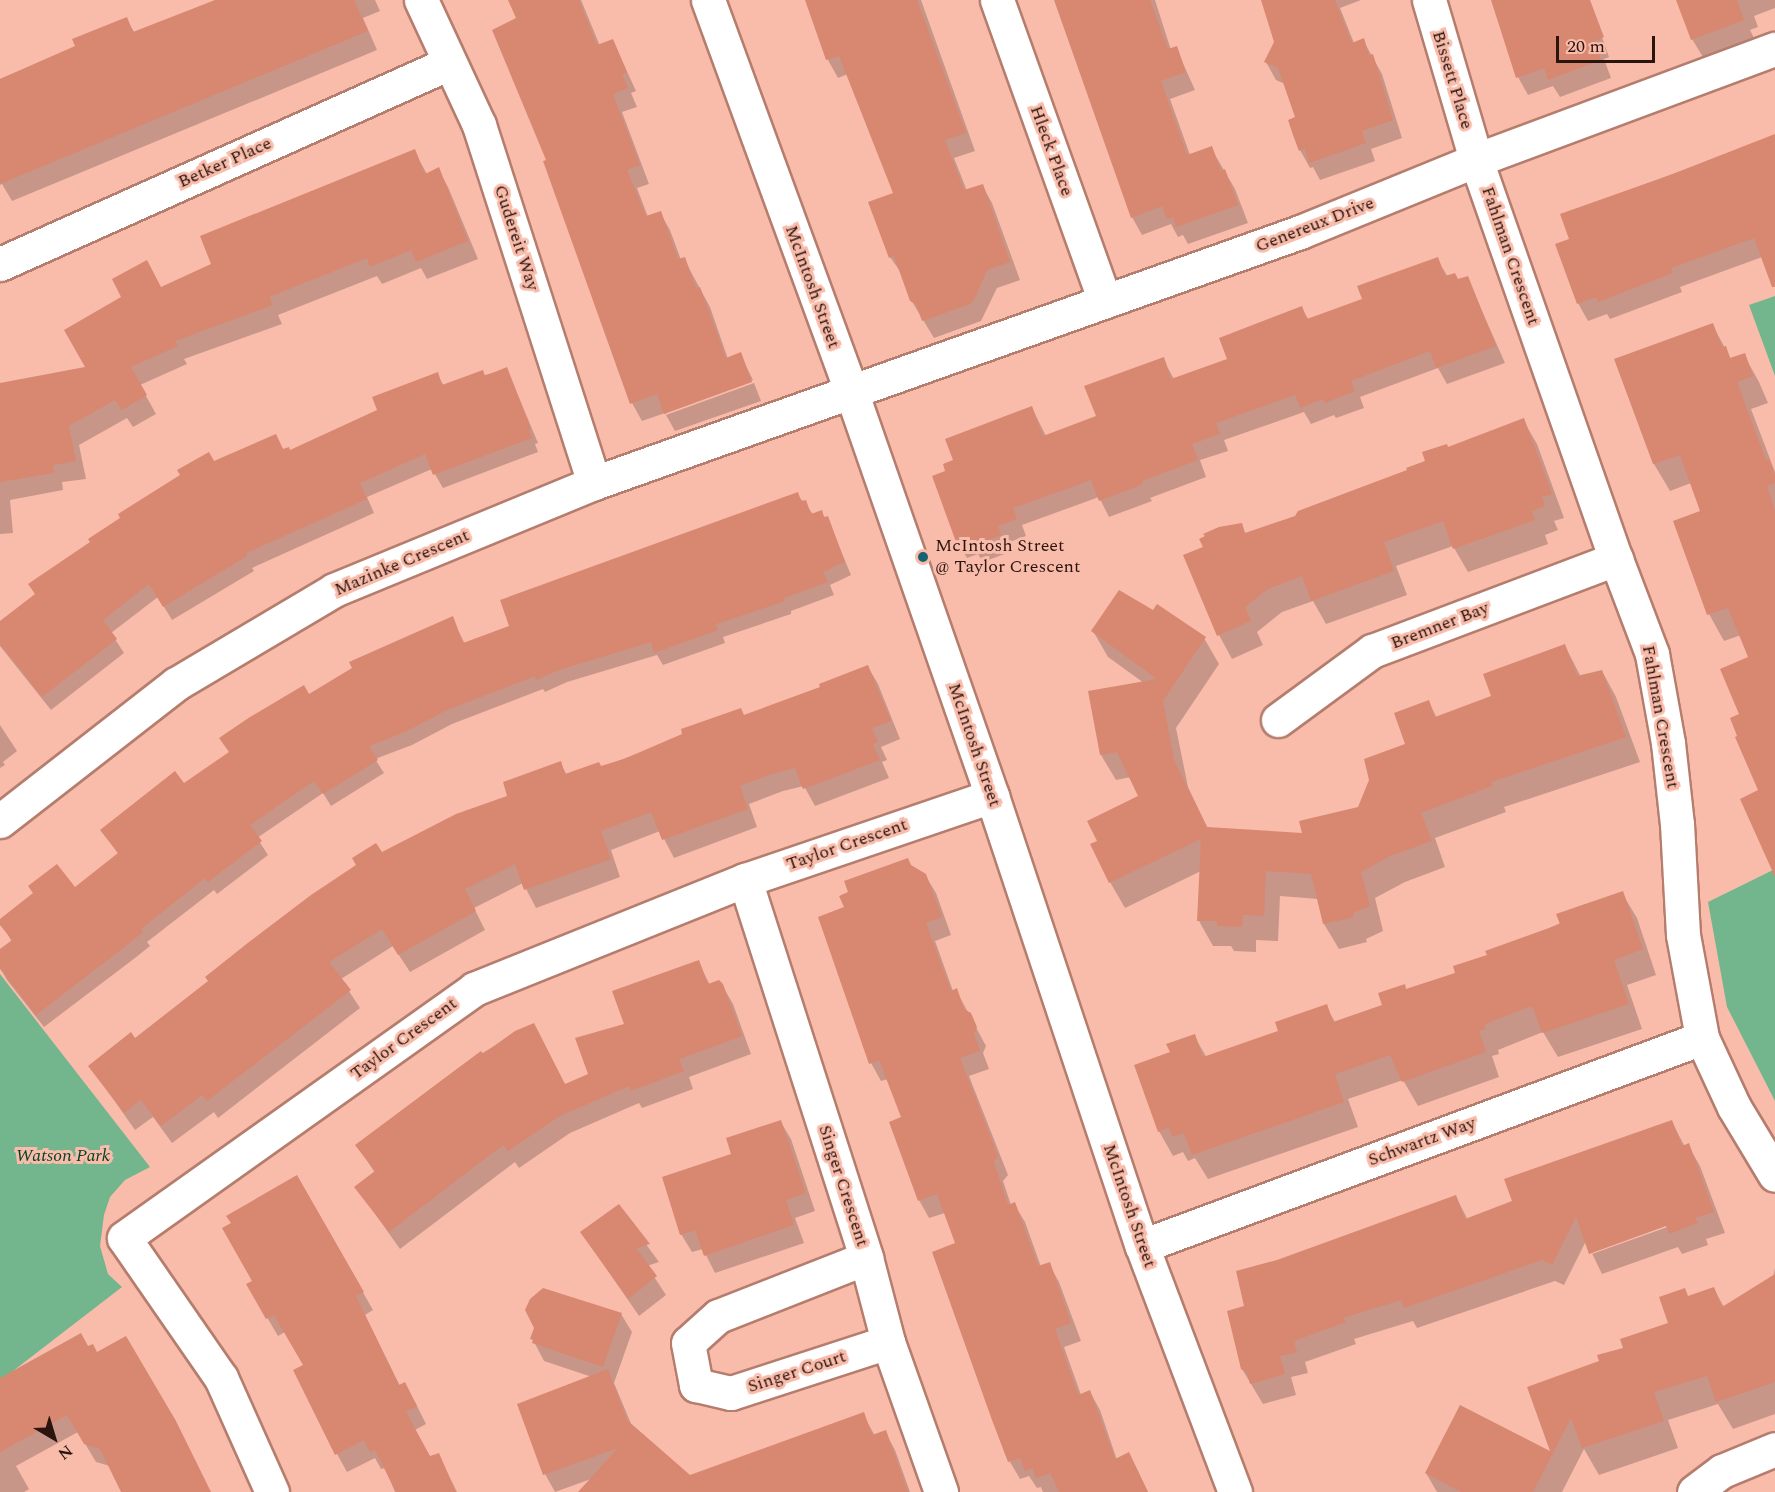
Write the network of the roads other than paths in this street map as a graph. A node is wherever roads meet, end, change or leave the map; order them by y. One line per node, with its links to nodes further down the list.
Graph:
1 (421, 0): 6 (street, Gudereit Way)
2 (708, 0): 10 (street, McIntosh Street)
3 (997, 0): 9 (street, Hleck Place)
4 (1429, 0): 7 (street, Bissett Place)
5 (1775, 49): 7 (street, Genereux Drive)
6 (449, 63): 8 (street, Betker Place); 11 (street, Gudereit Way)
7 (1476, 160): 9 (street, Genereux Drive); 12 (street, Fahlman Crescent)
8 (0, 264)
9 (1105, 301): 10 (street, Genereux Drive)
10 (850, 391): 11 (street, Mazinke Crescent); 14 (street, McIntosh Street)
11 (594, 483): 15 (street, Mazinke Crescent)
12 (1616, 559): 13 (street, Bremner Bay); 17 (street, Fahlman Crescent)
13 (1278, 720)
14 (992, 796): 16 (street, Taylor Crescent); 19 (street, McIntosh Street)
15 (0, 821)
16 (745, 880): 20 (street, Singer Crescent); 23 (street, Taylor Crescent)
17 (1702, 1038): 18 (street, Fahlman Crescent); 19 (street, Schwartz Way)
18 (1775, 1174)
19 (1142, 1246): 25 (street, McIntosh Street)
20 (866, 1258): 21 (street, Singer Crescent); 21 (street, Singer Court)
21 (888, 1342): 24 (street, Singer Crescent)
22 (1775, 1449): 26 (street)
23 (272, 1492)
24 (941, 1492)
25 (1235, 1492)
26 (1694, 1492)

